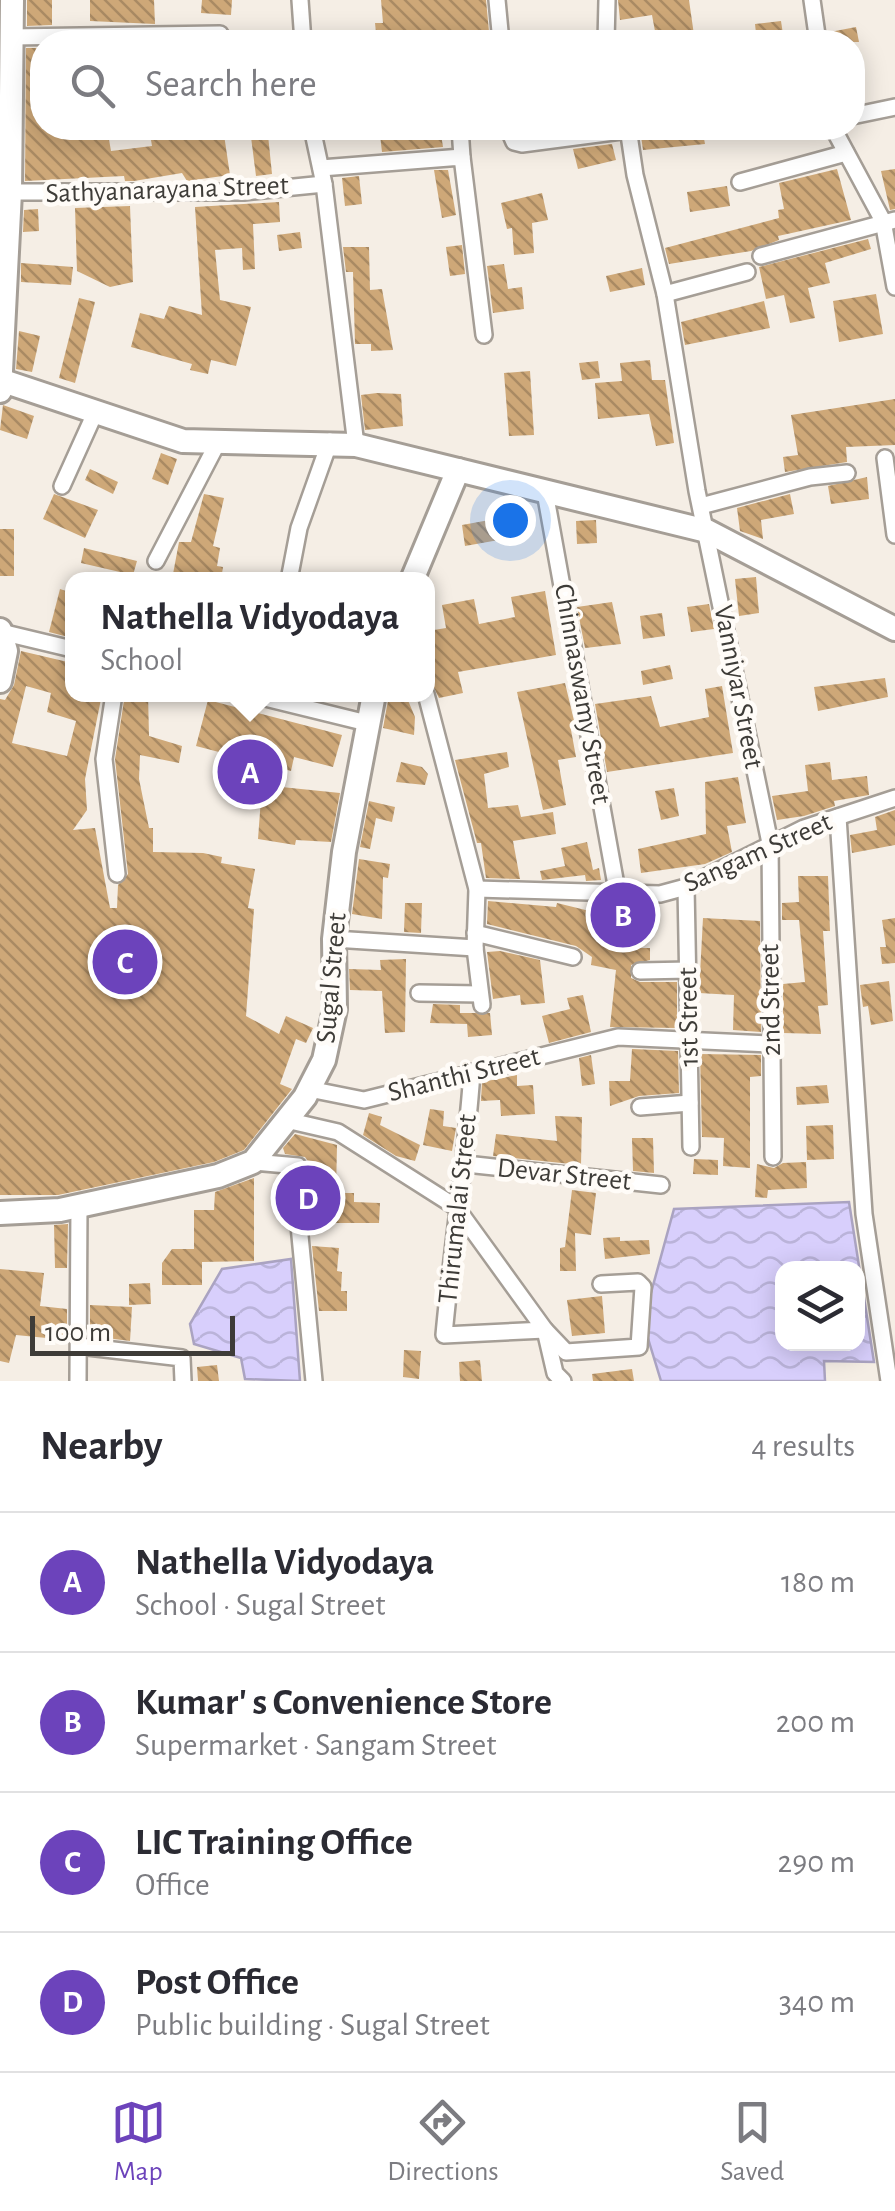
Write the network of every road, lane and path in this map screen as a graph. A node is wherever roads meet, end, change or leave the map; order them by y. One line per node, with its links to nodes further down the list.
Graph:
1 (12, 0): 10 (main road)
2 (300, 0): 6 (street)
3 (497, 0): 7 (street)
4 (606, 0): 8 (street)
5 (812, 0): 9 (street)
6 (301, 30)
7 (499, 30)
8 (606, 30)
9 (816, 30)
10 (12, 37): 11 (street); 24 (main road)
11 (30, 37)
12 (895, 107): 13 (street)
13 (865, 113)
14 (314, 140): 22 (street)
15 (461, 140): 21 (street)
16 (513, 140): 17 (street)
17 (551, 140)
18 (630, 140): 29 (street, Vanniyar Street)
19 (839, 140): 20 (street)
20 (846, 153): 23 (street); 25 (street)
21 (462, 157): 22 (street, Sathyanarayana Street); 30 (street)
22 (322, 176): 24 (street, Sathyanarayana Street); 35 (street)
23 (740, 182)
24 (10, 192): 31 (main road)
25 (889, 221): 26 (street); 28 (street)
26 (761, 256)
27 (747, 272): 29 (street)
28 (895, 287)
29 (665, 294): 41 (street, Vanniyar Street)
30 (484, 335)
31 (1, 385): 32 (main road)
32 (94, 413): 34 (main road); 39 (street)
33 (330, 442): 34 (main road); 35 (main road); 45 (street)
34 (217, 444): 44 (street)
35 (356, 445): 37 (main road)
36 (885, 458): 43 (street)
37 (458, 470): 40 (main road); 46 (main road)
38 (847, 474): 41 (street)
39 (62, 486)
40 (545, 492): 42 (main road); 62 (street, Chinnaswamy Street)
41 (701, 506): 42 (street, Vanniyar Street)
42 (708, 531): 47 (main road); 58 (street, Vanniyar Street)
43 (895, 536)
44 (156, 561)
45 (291, 572)
46 (415, 572)
47 (895, 630)
48 (1, 638): 49 (street); 50 (main road)
49 (65, 648)
50 (0, 681)
51 (113, 702): 59 (street)
52 (284, 702): 55 (street)
53 (372, 702): 55 (main road, Sugal Street)
54 (428, 702): 61 (street)
55 (367, 722): 63 (main road, Sugal Street)
56 (895, 798): 57 (street, Sangam Street)
57 (838, 817): 58 (street, Sangam Street); 91 (street)
58 (770, 843): 60 (street, Sangam Street); 70 (street, 2nd Street)
59 (118, 874)
60 (686, 887): 62 (street, Sangam Street); 67 (street, 1st Street)
61 (477, 888): 62 (street, Sangam Street); 64 (street)
62 (618, 896)
63 (334, 939): 64 (street); 72 (main road, Sugal Street)
64 (475, 941): 65 (street); 68 (street)
65 (573, 957)
66 (640, 970): 67 (street)
67 (689, 970): 69 (street, 1st Street)
68 (420, 993)
69 (690, 1040): 70 (street, Shanthi Street); 71 (street, Shanthi Street); 73 (street, 1st Street)
70 (772, 1044): 77 (street, 2nd Street)
71 (472, 1072): 72 (street, Shanthi Street); 79 (street, Thirumalai Street)
72 (309, 1089): 75 (main road, Sugal Street)
73 (690, 1103): 74 (street); 76 (street, 1st Street)
74 (640, 1107)
75 (286, 1120): 78 (main road, Sugal Street); 82 (street)
76 (690, 1147)
77 (773, 1157)
78 (253, 1162): 81 (main road); 89 (street)
79 (466, 1164): 80 (street, Devar Street); 82 (street, Thirumalai Street)
80 (661, 1185)
81 (80, 1205): 83 (main road); 86 (street)
82 (456, 1207): 85 (street); 85 (street, Thirumalai Street)
83 (0, 1213)
84 (601, 1284): 85 (street, Thirumalai Street)
85 (545, 1330): 90 (street)
86 (79, 1346): 87 (street); 88 (street)
87 (78, 1381)
88 (183, 1381)
89 (314, 1381)
90 (563, 1381)
91 (888, 1381)

